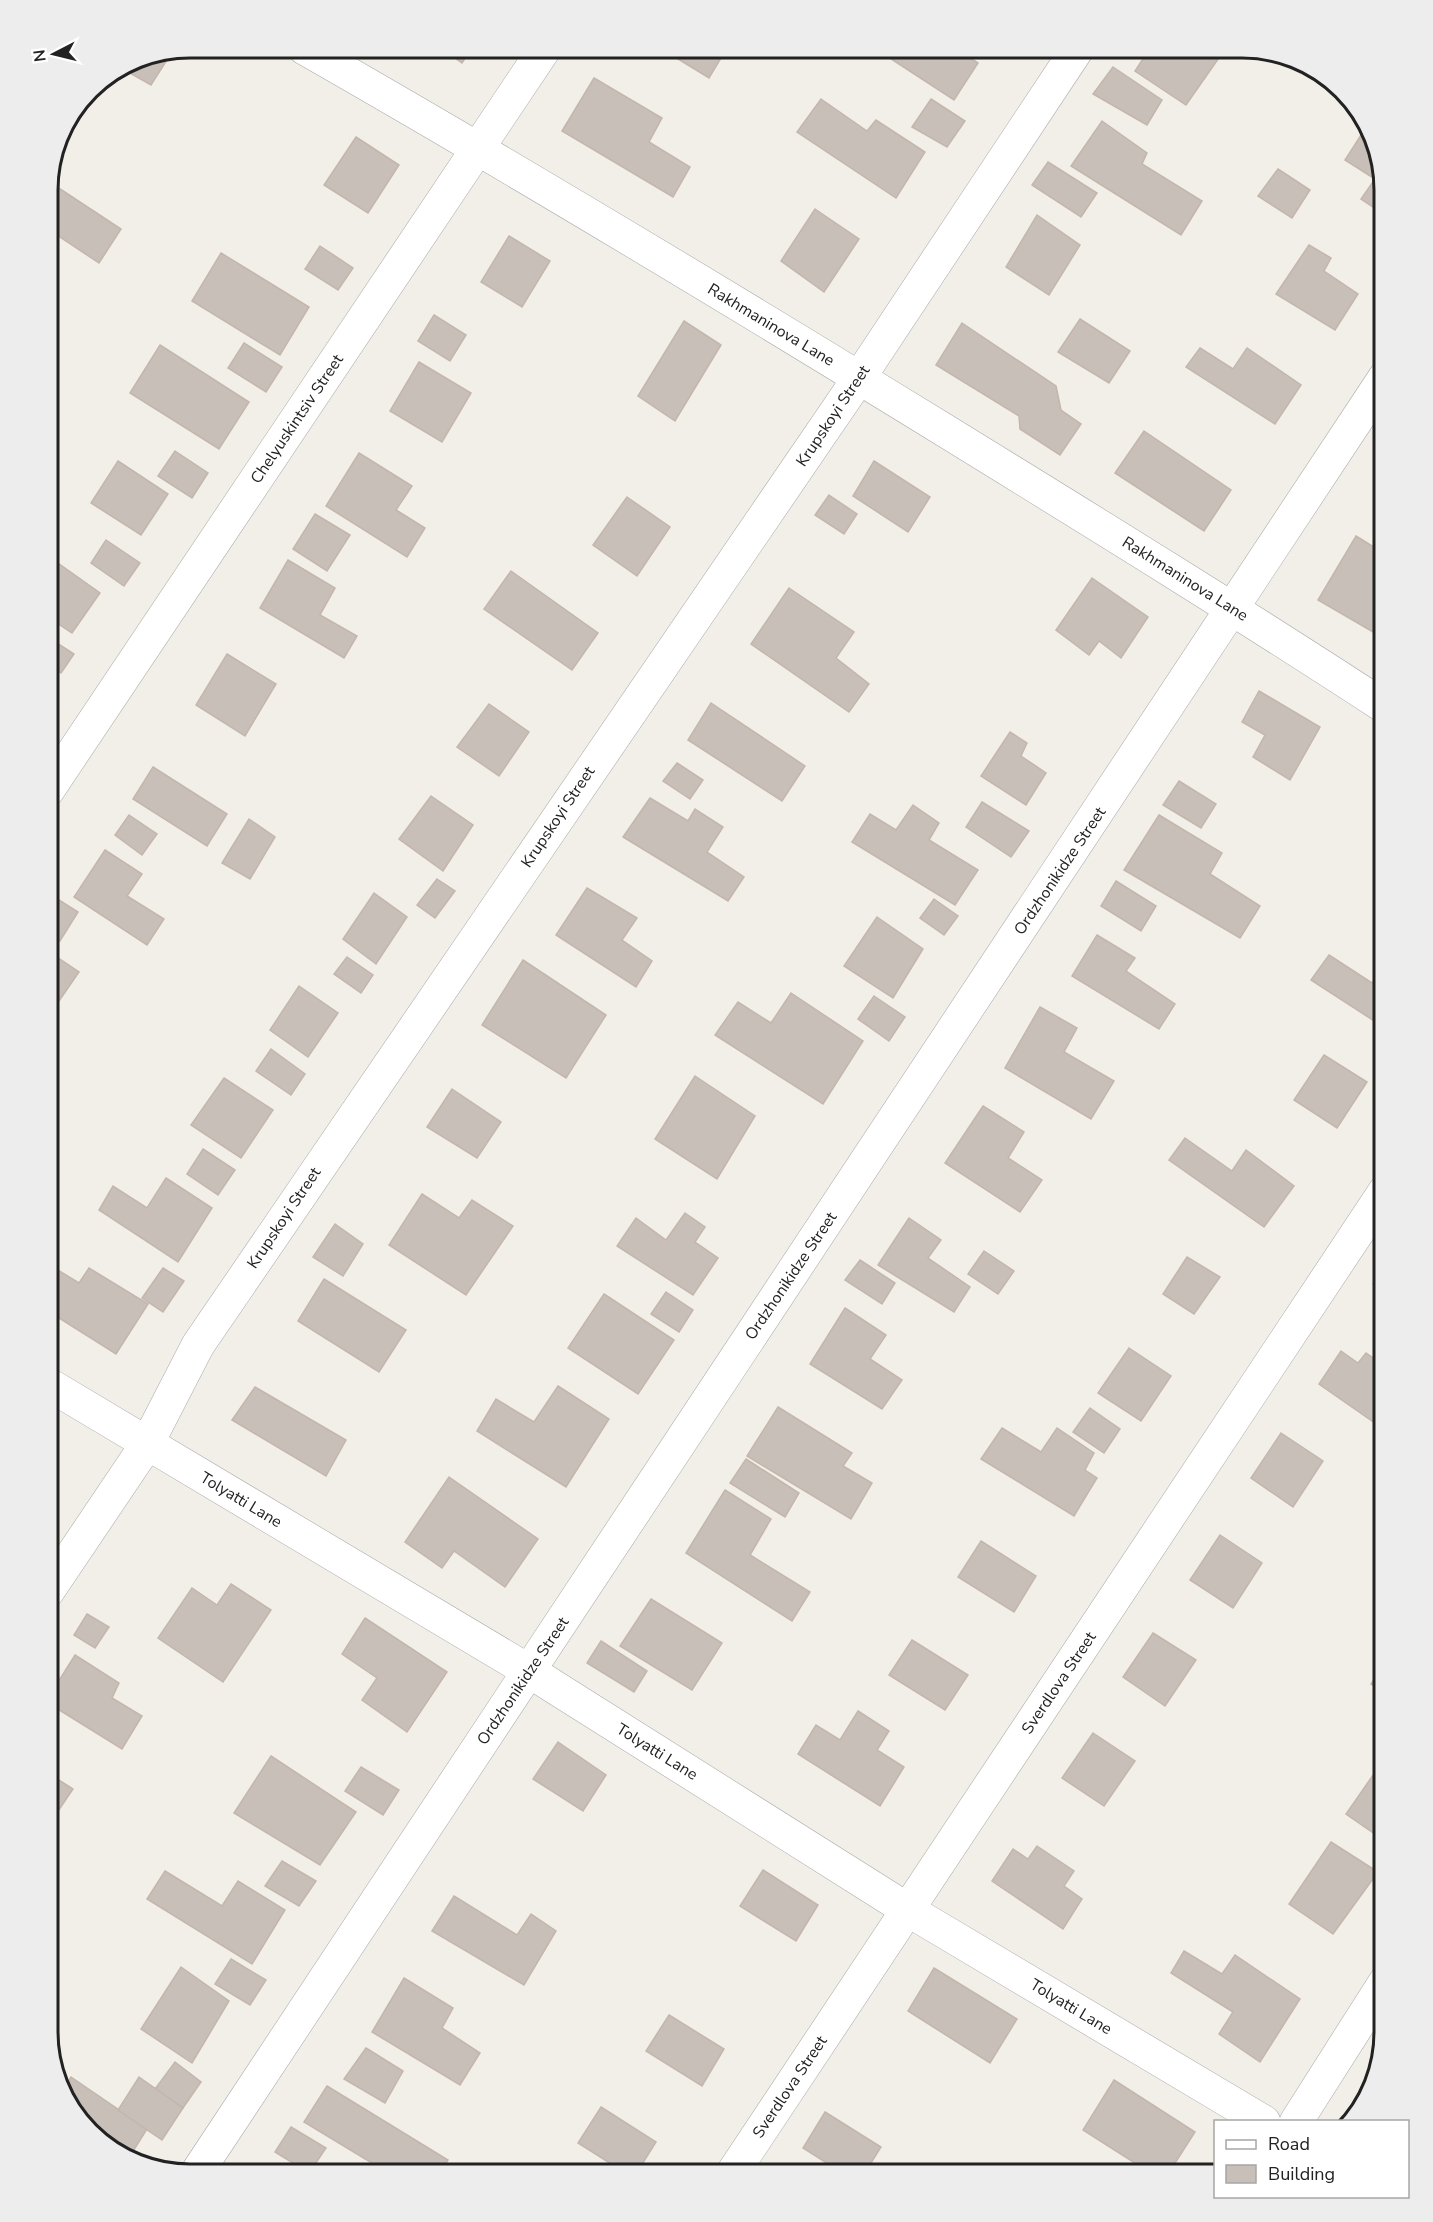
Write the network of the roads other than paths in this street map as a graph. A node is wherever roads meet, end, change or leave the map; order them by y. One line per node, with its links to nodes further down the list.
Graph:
1 (322, 58): 4 (street, Rakhmaninova Lane)
2 (538, 58): 4 (street, Chelyuskintsiv Street)
3 (1071, 59): 5 (street, Krupskoyi Street)
4 (479, 148): 5 (street, Rakhmaninova Lane); 9 (street, Chelyuskintsiv Street)
5 (859, 378): 7 (street, Rakhmaninova Lane); 12 (street, Krupskoyi Street)
6 (1374, 394): 7 (street, Ordzhonikidze Street)
7 (1233, 609): 8 (street, Rakhmaninova Lane); 14 (street, Ordzhonikidze Street)
8 (1374, 700)
9 (59, 774)
10 (1374, 1208): 15 (street, Sverdlova Street)
11 (58, 1390): 12 (street, Tolyatti Lane)
12 (147, 1444): 13 (street, Krupskoyi Street); 14 (street, Tolyatti Lane)
13 (58, 1576)
14 (529, 1671): 15 (street, Tolyatti Lane); 19 (street, Ordzhonikidze Street)
15 (908, 1910): 17 (street, Tolyatti Lane); 20 (street, Sverdlova Street)
16 (1374, 1999): 18 (street)
17 (1262, 2120)
18 (1297, 2120)
19 (203, 2163)
20 (739, 2164)

